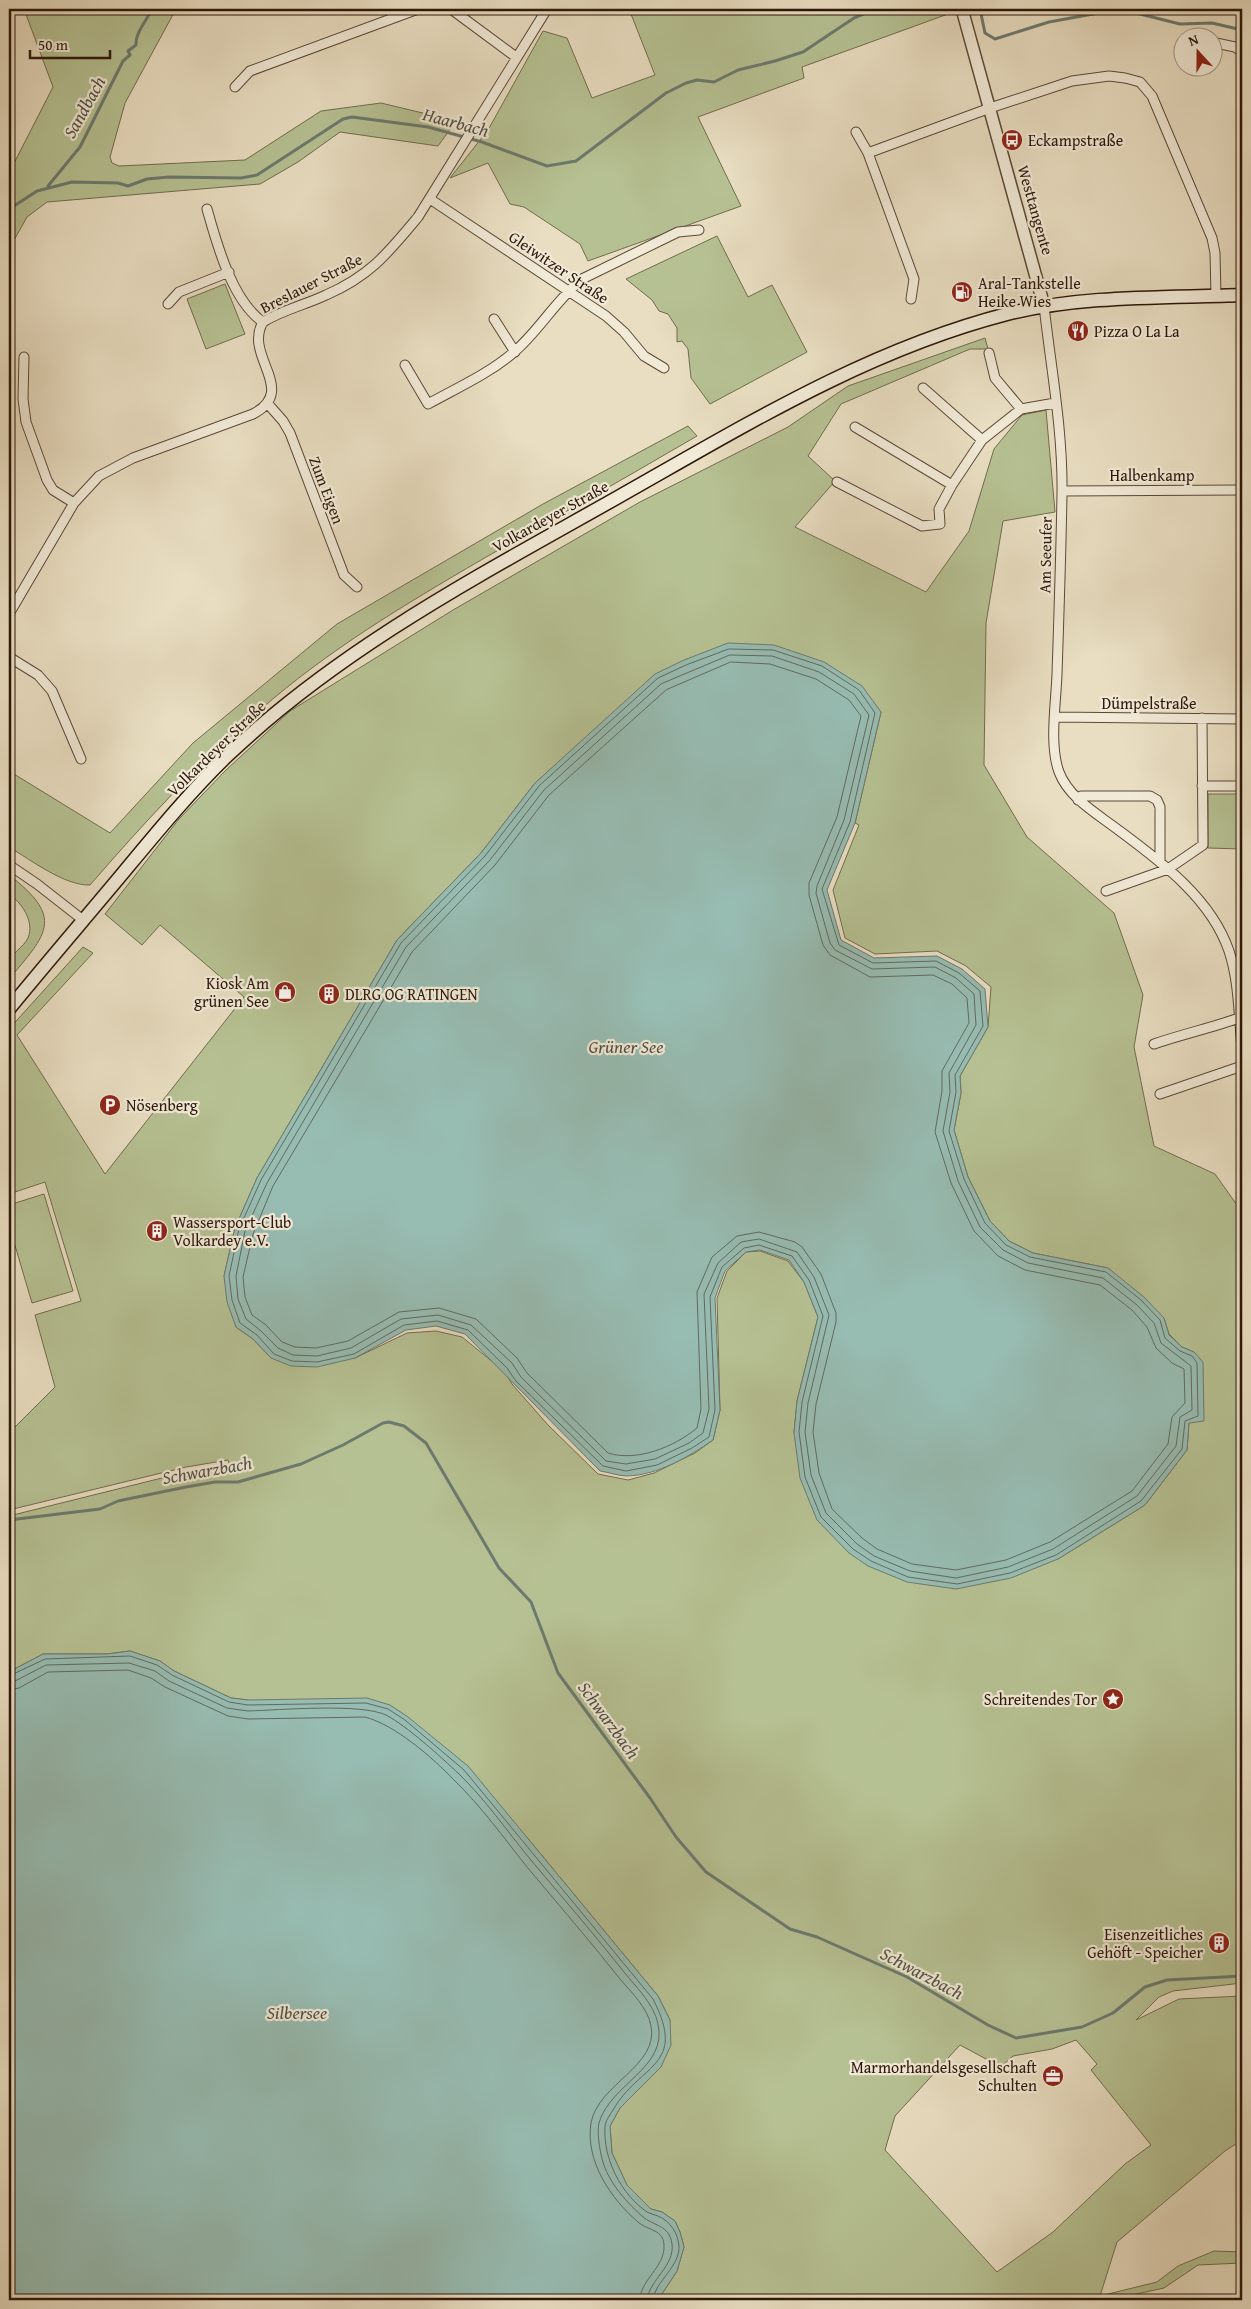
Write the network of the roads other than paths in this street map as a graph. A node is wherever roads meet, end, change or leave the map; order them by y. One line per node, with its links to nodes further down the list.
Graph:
1 (418, 9): 8 (street)
2 (451, 9): 7 (street)
3 (547, 9): 7 (street, Breslauer Straße)
4 (962, 9): 9 (street, Westtangente)
5 (1224, 44): 6 (street)
6 (1242, 52)
7 (516, 57): 12 (street, Breslauer Straße)
8 (235, 87)
9 (990, 108): 11 (street); 18 (street); 21 (street, Westtangente)
10 (856, 132): 11 (street)
11 (868, 153): 19 (street)
12 (430, 199): 16 (street, Gleiwitzer Straße); 23 (street, Breslauer Straße)
13 (207, 209): 15 (street)
14 (699, 230): 16 (street)
15 (229, 272): 20 (street); 23 (street)
16 (568, 290): 24 (street); 28 (street, Gleiwitzer Straße)
17 (1242, 295): 18 (main road, Volkardeyer Straße)
18 (1216, 296): 21 (main road, Volkardeyer Straße)
19 (911, 299)
20 (168, 304)
21 (1044, 306): 30 (street, Am Seeufer); 54 (main road, Volkardeyer Straße)
22 (494, 319): 24 (street)
23 (263, 322): 31 (street, Breslauer Straße)
24 (514, 352): 27 (street)
25 (988, 353): 32 (street)
26 (24, 357): 39 (street)
27 (405, 365)
28 (664, 368)
29 (923, 388): 34 (street)
30 (1055, 403): 32 (street); 38 (street, Am Seeufer)
31 (268, 404): 39 (street); 40 (street, Zum Eigen)
32 (1020, 409): 34 (street)
33 (855, 427): 36 (street)
34 (982, 440): 36 (street)
35 (838, 482): 36 (street)
36 (952, 485)
37 (1242, 490): 38 (street, Halbenkamp)
38 (1062, 491): 43 (street, Am Seeufer)
39 (74, 503): 41 (street)
40 (357, 587)
41 (9, 614)
42 (9, 657): 46 (street)
43 (1055, 718): 44 (street, Dümpelstraße); 49 (street, Am Seeufer)
44 (1202, 718): 45 (street, Dümpelstraße); 47 (street)
45 (1242, 719)
46 (81, 758)
47 (1202, 786): 48 (street); 52 (street)
48 (1242, 786)
49 (1078, 800): 50 (street, Am Seeufer); 50 (street)
50 (1160, 861): 52 (street, Am Seeufer)
51 (9, 865): 54 (street)
52 (1168, 869): 53 (street); 56 (street, Am Seeufer)
53 (1106, 891)
54 (83, 920): 55 (main road, Volkardeyer Straße)
55 (9, 1009)
56 (1239, 1018): 57 (street); 58 (street, Am Seeufer)
57 (1154, 1044)
58 (1242, 1049)
59 (1242, 1066): 60 (street)
60 (1160, 1094)

